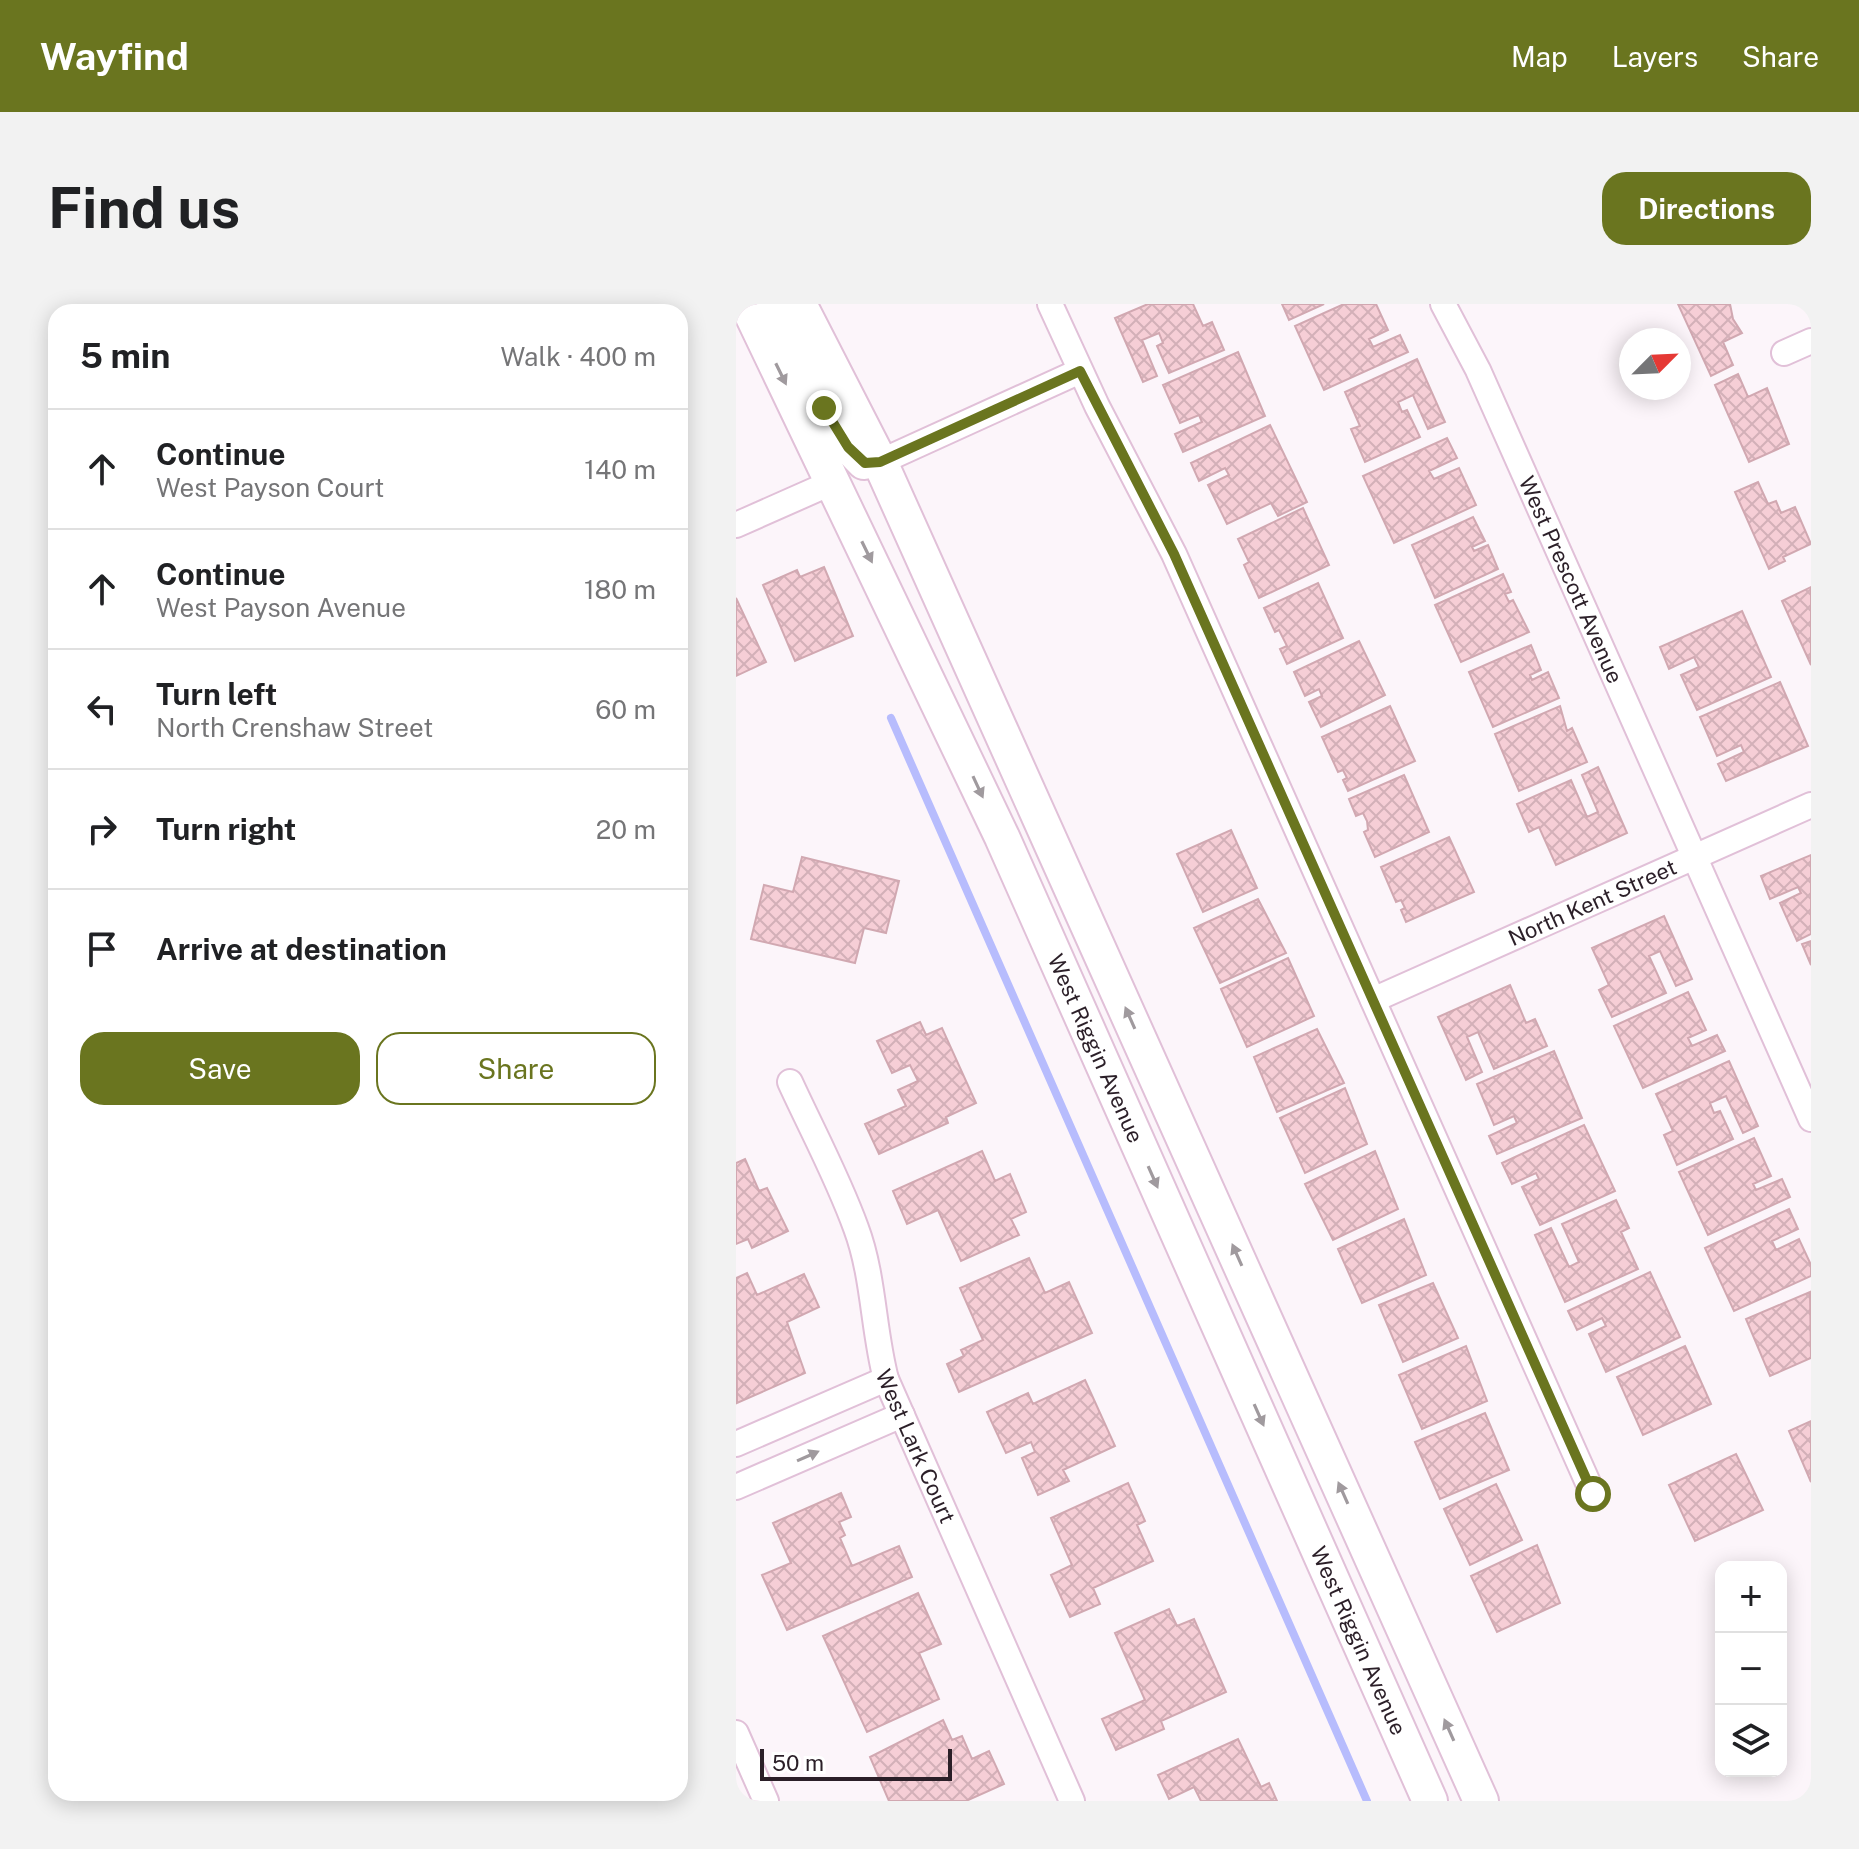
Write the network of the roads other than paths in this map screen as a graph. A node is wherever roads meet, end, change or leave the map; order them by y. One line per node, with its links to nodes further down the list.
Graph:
1 (747, 304): 10 (main road, West Riggin Avenue, one-way to 10)
2 (774, 304): 9 (main road)
3 (799, 304): 9 (main road, West Riggin Avenue)
4 (1050, 304): 8 (street)
5 (1443, 304): 14 (street, West Prescott Avenue)
6 (1811, 341): 7 (street)
7 (1784, 353)
8 (1080, 371): 9 (street); 15 (street)
9 (880, 462): 12 (main road, West Riggin Avenue)
10 (833, 482): 11 (street); 12 (main road); 26 (main road, West Riggin Avenue, one-way to 26)
11 (736, 525)
12 (1024, 781): 27 (main road, West Riggin Avenue, one-way to 12)
13 (1811, 805): 14 (street, North Kent Street)
14 (1694, 856): 15 (street, North Kent Street); 17 (street, West Prescott Avenue)
15 (1373, 1000): 22 (street)
16 (790, 1082): 18 (street, West Lark Court)
17 (1811, 1119)
18 (886, 1379): 19 (street, West Lark Court); 20 (street)
19 (902, 1415): 21 (street, one-way to 19); 25 (street, West Lark Court)
20 (736, 1444)
21 (736, 1487)
22 (1593, 1494)
23 (736, 1733): 24 (street)
24 (766, 1801)
25 (1072, 1801)
26 (1430, 1801)
27 (1481, 1801)

